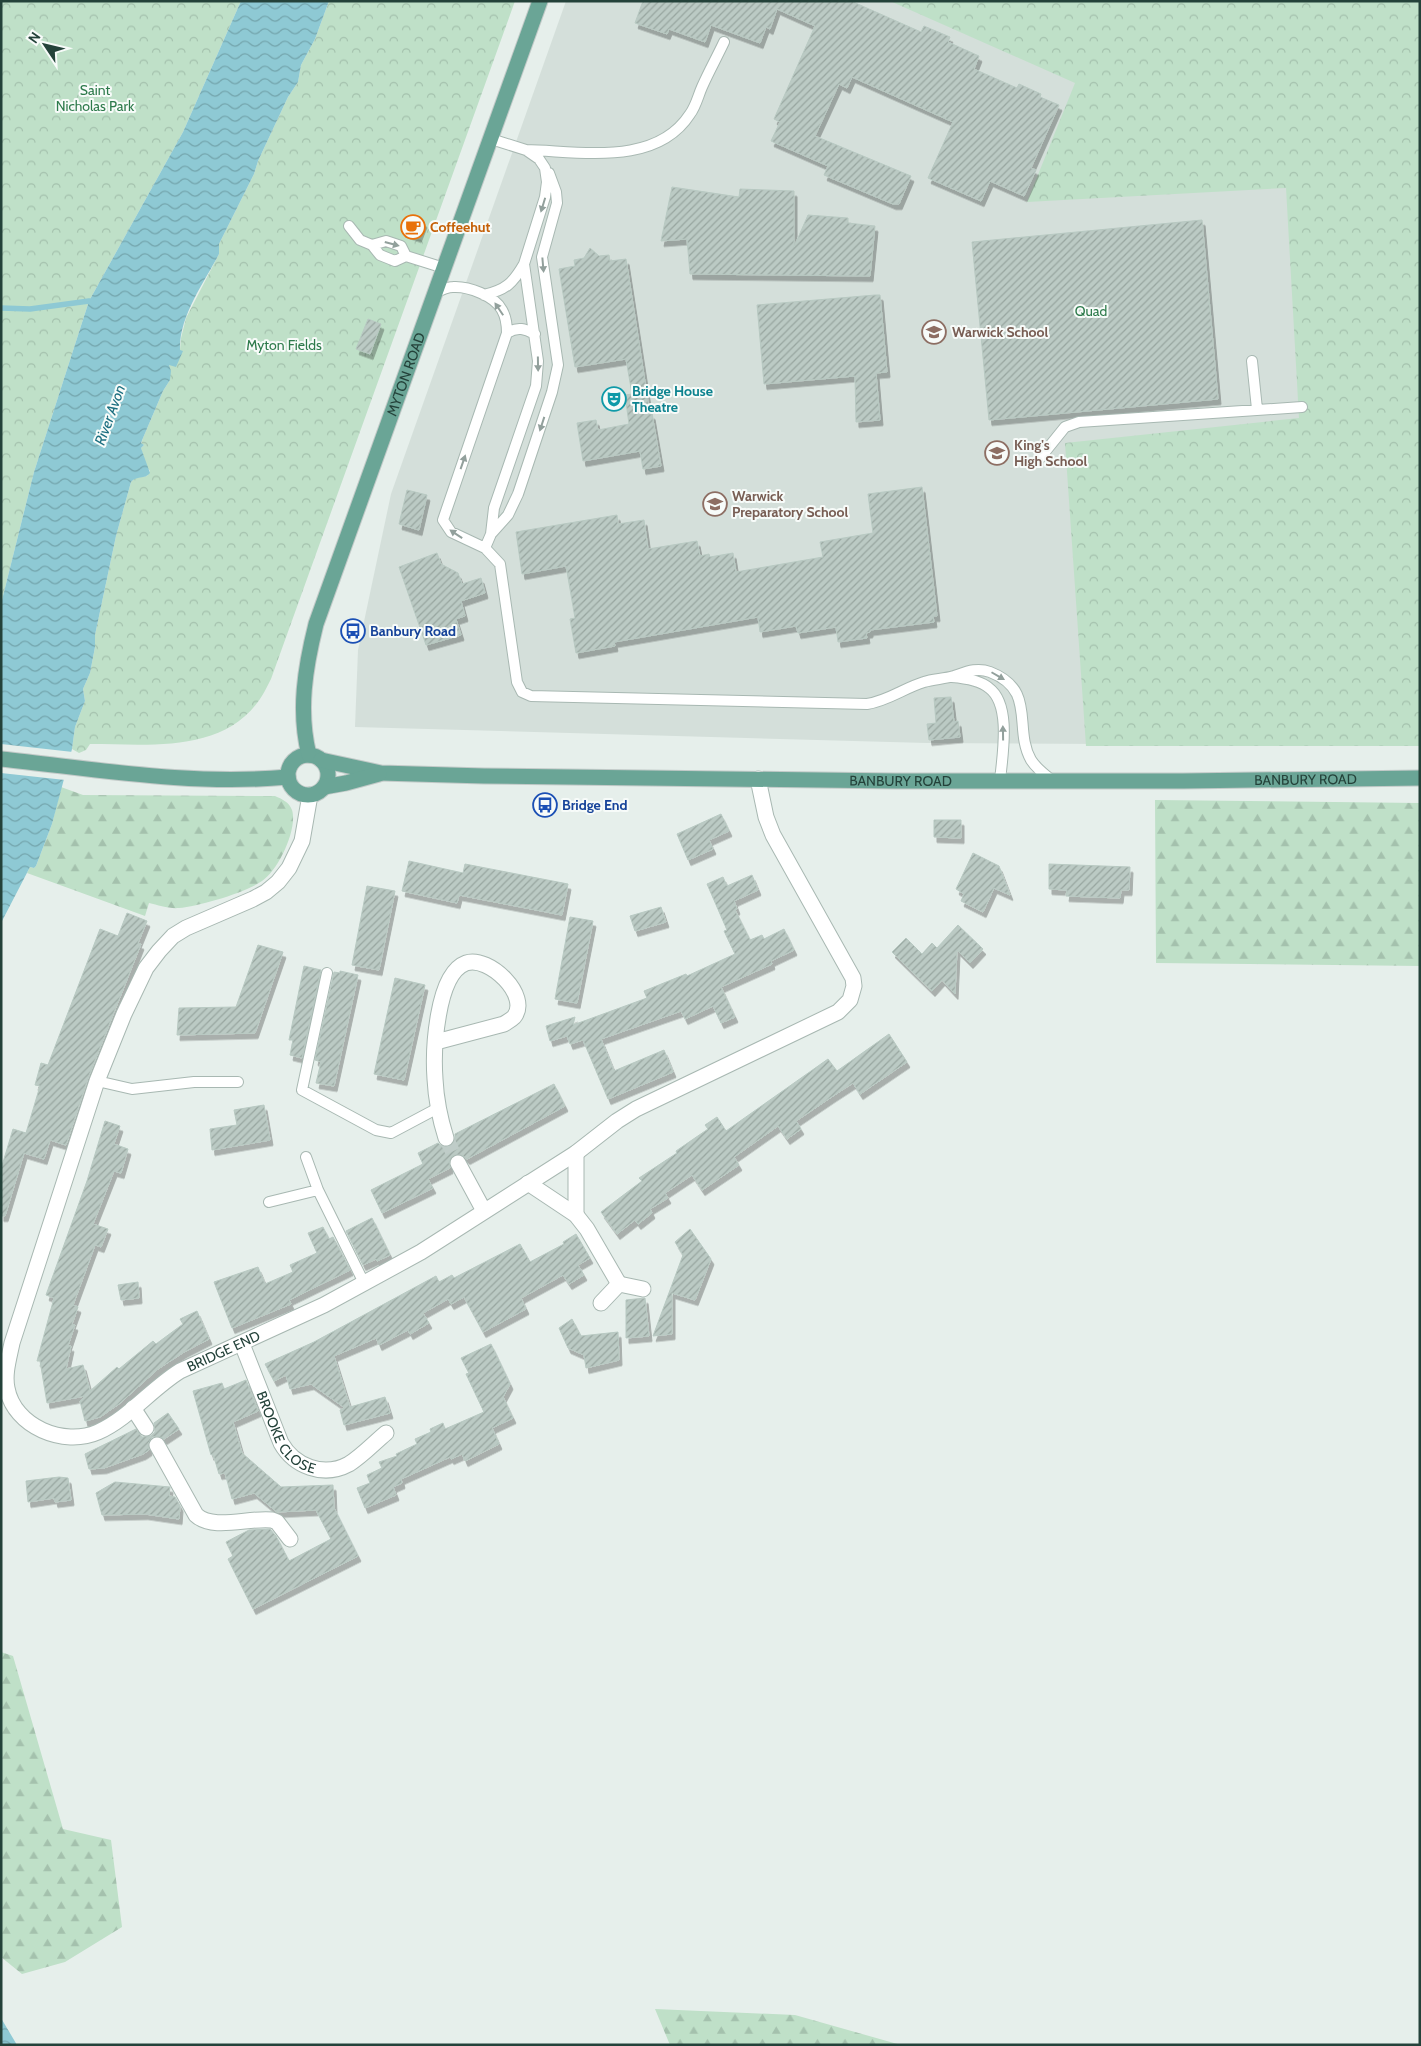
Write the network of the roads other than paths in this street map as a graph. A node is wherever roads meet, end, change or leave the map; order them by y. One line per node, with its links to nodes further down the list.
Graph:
1 (540, 1): 3 (main road, MYTON ROAD)
2 (724, 42): 4 (lane)
3 (491, 139): 4 (lane); 10 (main road, MYTON ROAD)
4 (526, 150): 5 (lane)
5 (545, 168): 9 (lane, one-way to 9); 19 (lane, one-way to 19)
6 (349, 226): 7 (lane)
7 (372, 245): 8 (lane); 8 (lane, one-way to 8)
8 (406, 256): 10 (lane)
9 (524, 264): 12 (lane); 14 (lane)
10 (444, 268): 11 (main road, MYTON ROAD)
11 (435, 293): 12 (lane); 22 (main road, MYTON ROAD)
12 (484, 295): 13 (lane, one-way to 12)
13 (507, 333): 14 (lane); 20 (lane, one-way to 13)
14 (535, 334): 19 (lane, one-way to 19)
15 (1252, 360): 17 (lane)
16 (1302, 407): 17 (lane)
17 (1257, 409): 18 (lane)
18 (1040, 458)
19 (492, 534): 20 (lane)
20 (485, 548): 21 (lane)
21 (952, 677): 28 (lane, one-way to 21); 29 (lane, one-way to 29)
22 (315, 757): 24 (main road, BANBURY ROAD); 25 (main road); 30 (main road)
23 (1, 759): 25 (main road)
24 (381, 773): 27 (main road, BANBURY ROAD); 30 (main road, BANBURY ROAD)
25 (288, 777): 31 (main road)
26 (1420, 778): 29 (main road, BANBURY ROAD)
27 (758, 779): 28 (main road, BANBURY ROAD); 38 (street, BRIDGE END)
28 (1000, 781): 29 (main road, BANBURY ROAD)
29 (1053, 781)
30 (324, 787): 31 (main road)
31 (310, 795): 34 (street, BRIDGE END)
32 (327, 973): 36 (lane)
33 (436, 1042): 33 (street); 36 (street)
34 (97, 1081): 35 (lane); 51 (street, BRIDGE END)
35 (238, 1082)
36 (438, 1108): 37 (street)
37 (446, 1138)
38 (576, 1154): 41 (street, BRIDGE END); 45 (street)
39 (306, 1157): 42 (lane)
40 (458, 1163): 44 (street)
41 (528, 1183): 44 (street, BRIDGE END); 45 (street)
42 (318, 1190): 43 (lane); 46 (lane)
43 (269, 1202)
44 (484, 1211): 46 (street, BRIDGE END)
45 (576, 1215): 47 (street)
46 (364, 1282): 50 (street, BRIDGE END)
47 (619, 1284): 48 (street); 49 (street)
48 (643, 1289)
49 (601, 1304)
50 (242, 1344): 51 (street, BRIDGE END); 53 (street, BROOKE CLOSE)
51 (133, 1408): 52 (street)
52 (146, 1428)
53 (386, 1433)
54 (157, 1445): 55 (street)
55 (290, 1539)

